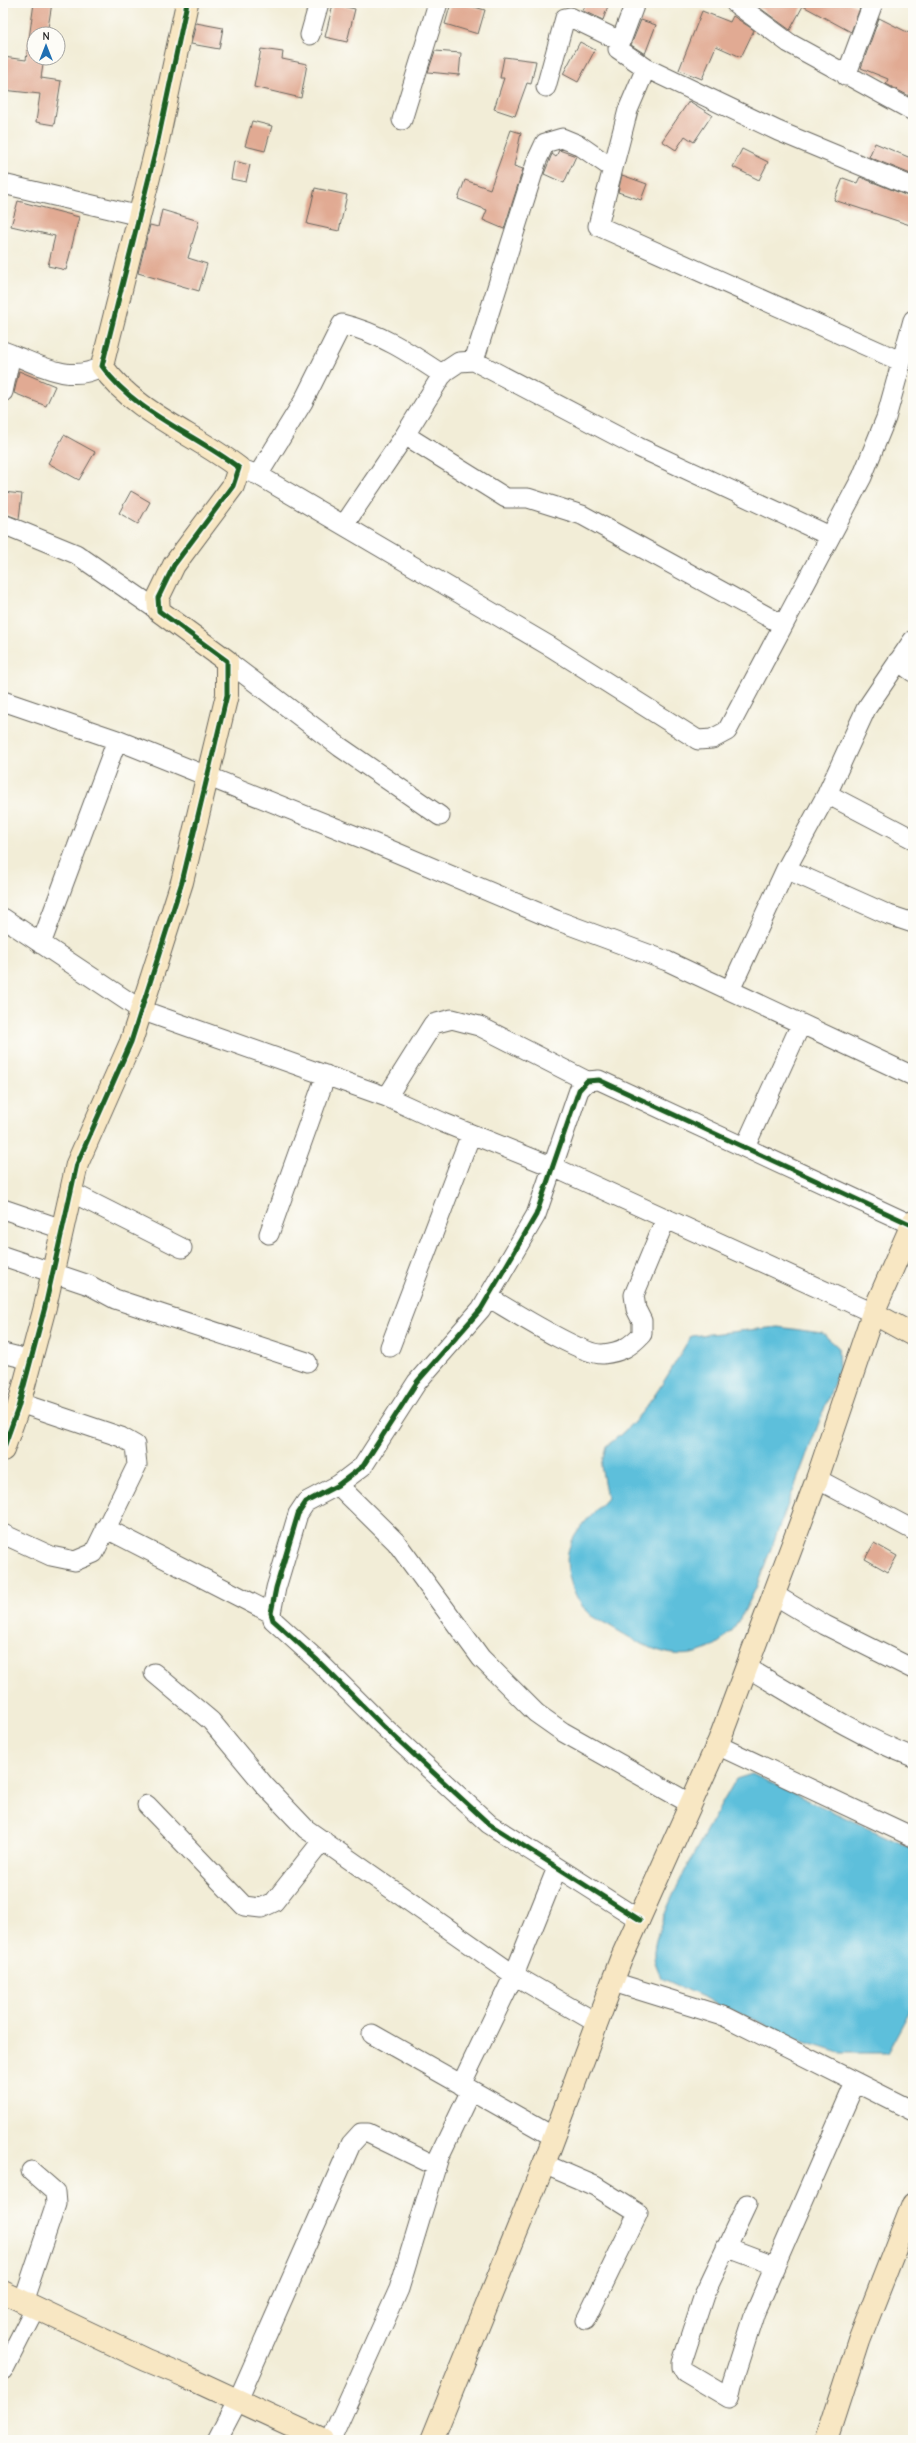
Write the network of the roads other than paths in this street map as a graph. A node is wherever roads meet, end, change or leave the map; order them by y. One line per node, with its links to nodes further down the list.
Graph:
1 (187, 3): 17 (street)
2 (319, 3): 7 (street)
3 (438, 3): 13 (street)
4 (635, 3): 8 (street)
5 (735, 3): 10 (street)
6 (873, 3): 10 (street)
7 (310, 35)
8 (620, 41): 9 (street); 11 (street)
9 (646, 68): 14 (street); 16 (street)
10 (846, 76): 12 (street)
11 (546, 88)
12 (913, 111)
13 (402, 120)
14 (612, 168): 20 (street); 21 (street)
15 (3, 184): 17 (street)
16 (913, 187)
17 (140, 216): 22 (street)
18 (913, 320): 21 (street)
19 (7, 353): 22 (street); 24 (street)
20 (474, 361): 23 (street); 29 (street)
21 (900, 361): 29 (street)
22 (102, 366): 26 (street)
23 (443, 375): 25 (street); 26 (street)
24 (3, 392)
25 (405, 435): 28 (street); 31 (street)
26 (249, 472): 28 (street); 30 (street)
27 (3, 524): 30 (street)
28 (344, 525): 31 (street)
29 (830, 536): 31 (street)
30 (159, 611): 33 (street)
31 (783, 625)
32 (913, 640): 34 (street)
33 (227, 662): 37 (street); 39 (street)
34 (906, 666): 38 (street)
35 (3, 701): 36 (street)
36 (117, 740): 37 (street); 44 (street)
37 (207, 777): 45 (street); 46 (street)
38 (828, 794): 40 (street); 41 (street)
39 (440, 816)
40 (913, 839)
41 (786, 869): 43 (street); 45 (street)
42 (3, 918): 44 (street)
43 (913, 923)
44 (41, 944): 46 (street)
45 (730, 990): 47 (street)
46 (141, 1010): 48 (street); 55 (street)
47 (801, 1024): 49 (street); 53 (street)
48 (326, 1075): 51 (street); 60 (street)
49 (913, 1076)
50 (587, 1081): 51 (street); 53 (street); 54 (street)
51 (386, 1097): 52 (street)
52 (471, 1134): 54 (street); 67 (street)
53 (745, 1147): 58 (street)
54 (551, 1166): 57 (street); 64 (street)
55 (71, 1192): 59 (street); 61 (street)
56 (3, 1209): 59 (street)
57 (666, 1218): 64 (street); 65 (street)
58 (912, 1224): 65 (street)
59 (62, 1228): 63 (street)
60 (269, 1234)
61 (182, 1248)
62 (3, 1256): 63 (street)
63 (52, 1271): 69 (street); 70 (street)
64 (488, 1297): 74 (street)
65 (873, 1313): 66 (street); 73 (street)
66 (913, 1335)
67 (390, 1347)
68 (3, 1353): 69 (street)
69 (31, 1360): 71 (street)
70 (306, 1362)
71 (20, 1403): 72 (street); 75 (street)
72 (3, 1450)
73 (817, 1479): 76 (street); 78 (street)
74 (338, 1485): 79 (street); 85 (street)
75 (105, 1528): 77 (street); 79 (street)
76 (913, 1530)
77 (3, 1534)
78 (773, 1594): 80 (street); 81 (street)
79 (271, 1613): 89 (street)
80 (746, 1667): 83 (street); 84 (street)
81 (913, 1669)
82 (154, 1673): 88 (street)
83 (717, 1745): 85 (street); 87 (street)
84 (913, 1757)
85 (691, 1804): 90 (street)
86 (148, 1806): 88 (street)
87 (913, 1837)
88 (323, 1840): 91 (street)
89 (557, 1868): 90 (street); 91 (street)
90 (640, 1920): 92 (street)
91 (514, 1975): 93 (street); 96 (street)
92 (613, 1982): 93 (street); 95 (street)
93 (597, 2023): 98 (street)
94 (372, 2034): 96 (street)
95 (855, 2083): 97 (street); 105 (street)
96 (466, 2087): 98 (street); 100 (street)
97 (913, 2111)
98 (554, 2137): 99 (street)
99 (544, 2164): 108 (street); 114 (street)
100 (436, 2166): 110 (street); 113 (street)
101 (31, 2171): 107 (street)
102 (913, 2203): 115 (street)
103 (747, 2204): 104 (street)
104 (726, 2247): 105 (street); 105 (street)
105 (774, 2265)
106 (3, 2292): 107 (street)
107 (29, 2305): 109 (street); 110 (street)
108 (586, 2320)
109 (3, 2371)
110 (238, 2400): 111 (street); 112 (street)
111 (217, 2440)
112 (323, 2440)
113 (331, 2440)
114 (432, 2440)
115 (827, 2440)

